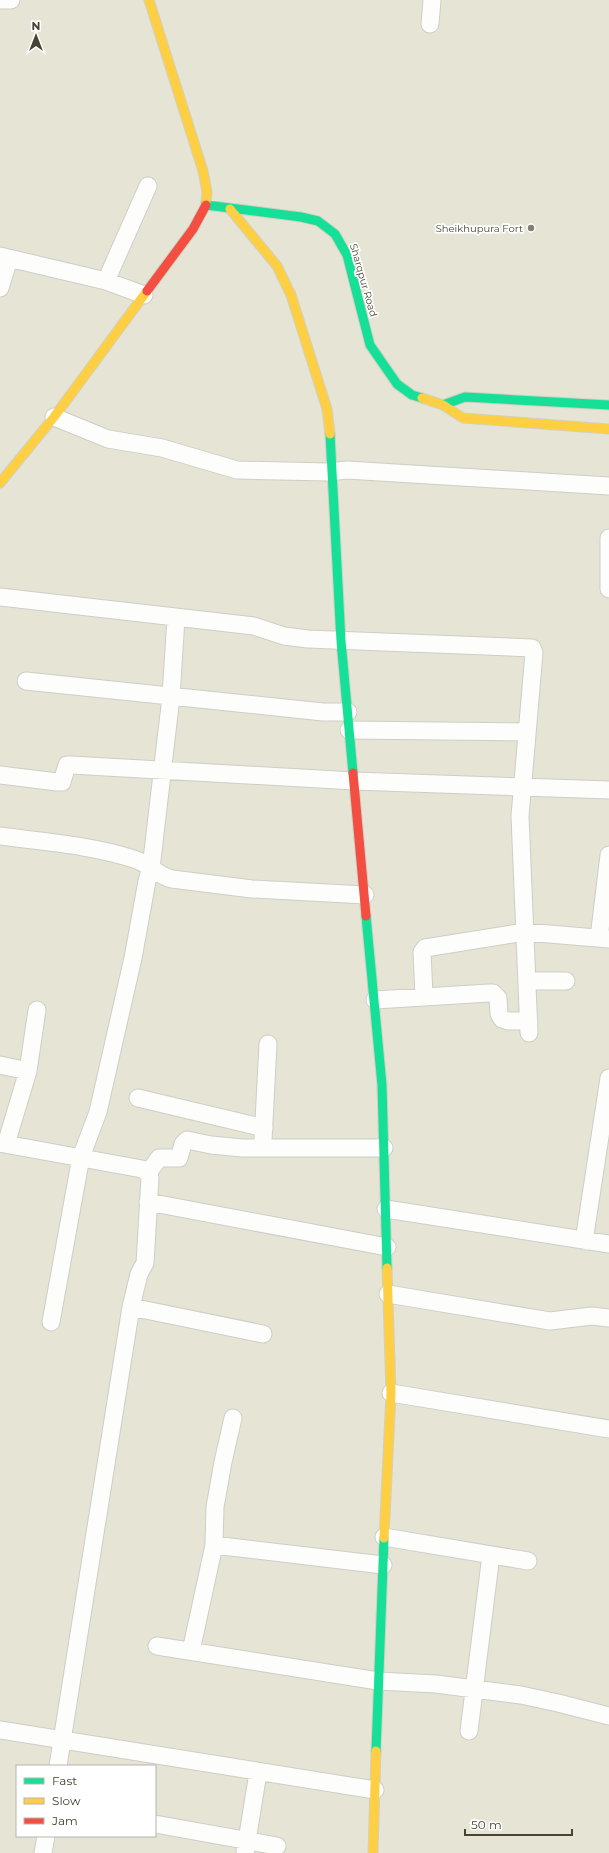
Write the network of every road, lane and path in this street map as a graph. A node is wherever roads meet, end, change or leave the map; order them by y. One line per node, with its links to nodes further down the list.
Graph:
1 (0, 0): 2 (street)
2 (11, 0)
3 (150, 0): 7 (street)
4 (432, 0): 5 (street)
5 (430, 24)
6 (148, 186): 10 (street)
7 (206, 205): 8 (street, Sharqpur Road); 12 (street)
8 (230, 209): 13 (street, Sharqpur Road); 17 (street)
9 (5, 257): 10 (street); 11 (street)
10 (106, 280): 12 (street)
11 (0, 288)
12 (144, 295): 15 (street)
13 (443, 405): 14 (street); 16 (street, Sharqpur Road)
14 (609, 405)
15 (54, 417): 17 (street); 18 (street)
16 (609, 429)
17 (332, 472): 19 (street); 25 (street)
18 (2, 476)
19 (609, 486)
20 (609, 538): 21 (street)
21 (609, 574): 22 (street)
22 (609, 589)
23 (0, 597): 24 (street)
24 (176, 618): 25 (street); 27 (street)
25 (341, 641): 28 (street); 30 (street)
26 (26, 681): 27 (street)
27 (171, 697): 28 (street); 31 (street)
28 (348, 712): 29 (street)
29 (349, 730): 30 (street); 33 (street)
30 (527, 732): 34 (street)
31 (164, 770): 32 (street); 33 (street); 38 (street)
32 (0, 775)
33 (354, 781): 34 (street); 39 (street)
34 (522, 786): 35 (street); 40 (street)
35 (609, 790)
36 (0, 836): 38 (street)
37 (609, 855): 41 (street)
38 (151, 868): 39 (street); 56 (street)
39 (365, 895): 45 (street)
40 (525, 932): 41 (street); 42 (street); 44 (street)
41 (604, 939)
42 (527, 981): 43 (street); 44 (street)
43 (566, 981)
44 (424, 996): 45 (street)
45 (375, 1000): 55 (street)
46 (37, 1010): 49 (street)
47 (268, 1044): 52 (street)
48 (0, 1065): 49 (street)
49 (28, 1071): 53 (street)
50 (609, 1078): 60 (street)
51 (138, 1098): 52 (street)
52 (264, 1128): 54 (street)
53 (3, 1143): 56 (street)
54 (263, 1148): 55 (street); 57 (street)
55 (384, 1148): 59 (street)
56 (81, 1157): 57 (street); 66 (street)
57 (148, 1172): 58 (street)
58 (148, 1202): 62 (street); 64 (street)
59 (386, 1209): 60 (street); 62 (street)
60 (584, 1241): 61 (street)
61 (609, 1244)
62 (387, 1248): 63 (street)
63 (388, 1294): 65 (street); 68 (street)
64 (132, 1307): 67 (street); 83 (street)
65 (609, 1318)
66 (51, 1322)
67 (263, 1334)
68 (391, 1393): 70 (street); 71 (street)
69 (233, 1418): 72 (street)
70 (609, 1429)
71 (384, 1537): 73 (street); 75 (street)
72 (214, 1545): 75 (street); 77 (street)
73 (491, 1555): 74 (street); 79 (street)
74 (528, 1561)
75 (383, 1565): 78 (street)
76 (157, 1646): 77 (street)
77 (192, 1652): 78 (street)
78 (378, 1680): 79 (street); 86 (street)
79 (474, 1689): 80 (street); 82 (street)
80 (609, 1716)
81 (0, 1730): 83 (street)
82 (468, 1731)
83 (62, 1741): 84 (street); 85 (street)
84 (58, 1765)
85 (258, 1773): 86 (street); 90 (street)
86 (375, 1790): 92 (street)
87 (156, 1824): 90 (street)
88 (46, 1837): 91 (street)
89 (277, 1846): 90 (street)
90 (246, 1847)
91 (43, 1853)
92 (373, 1853)

